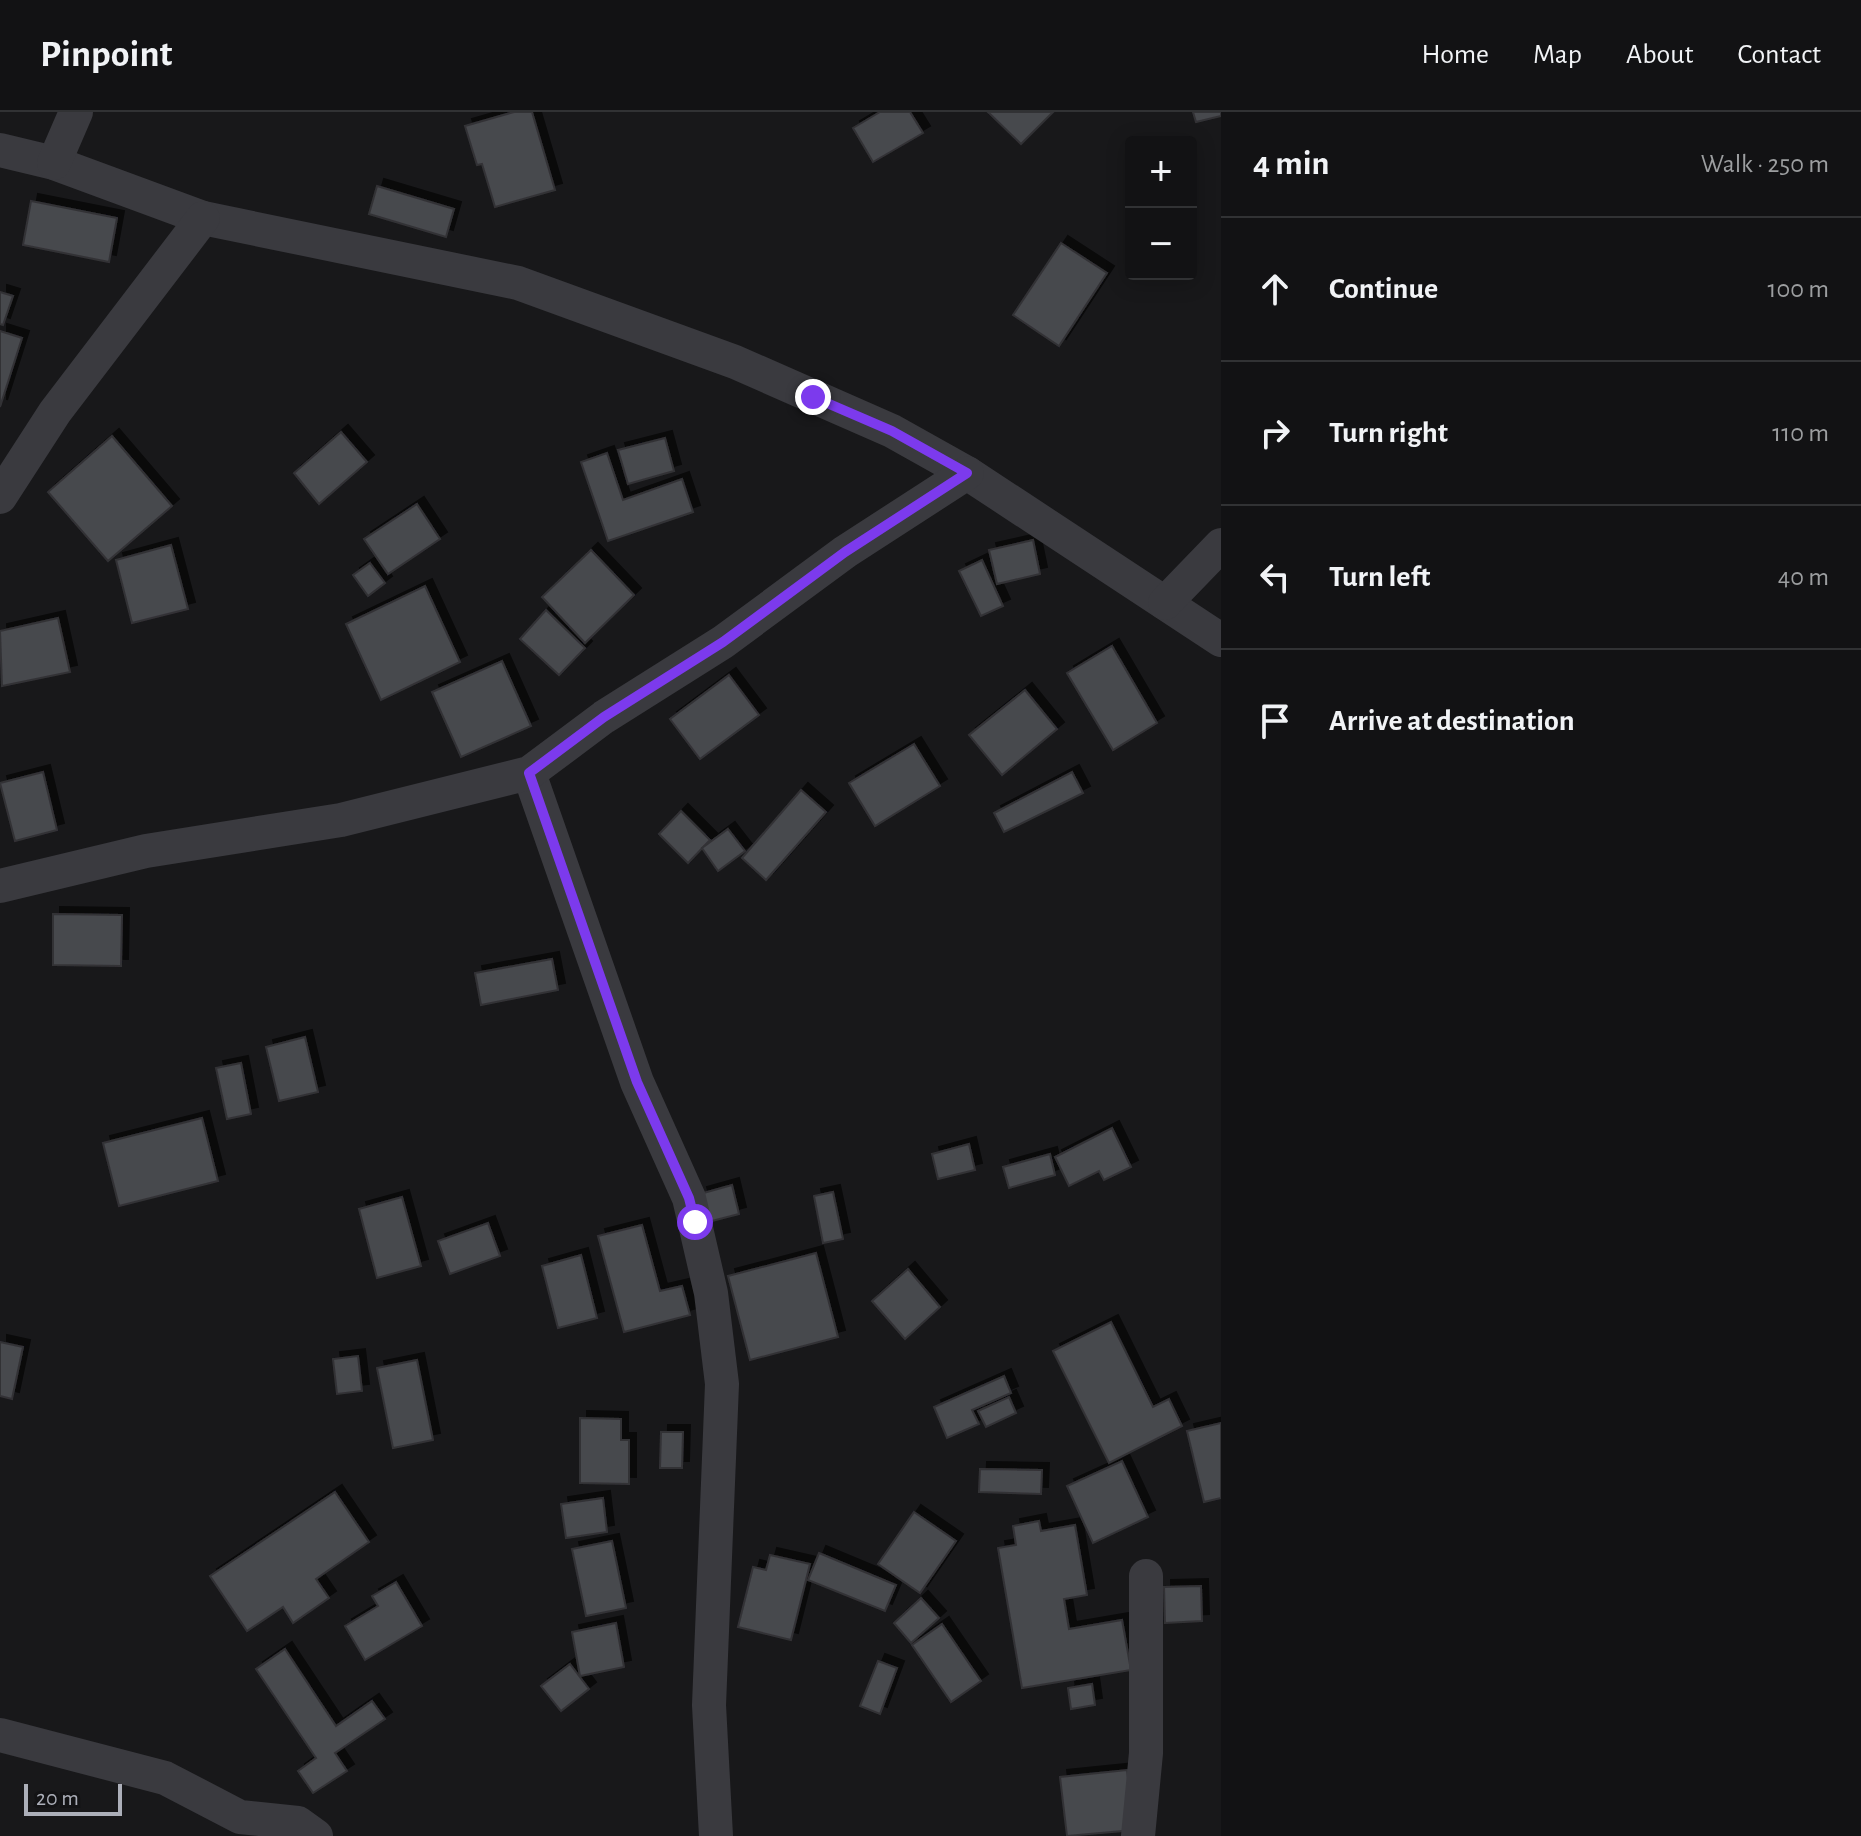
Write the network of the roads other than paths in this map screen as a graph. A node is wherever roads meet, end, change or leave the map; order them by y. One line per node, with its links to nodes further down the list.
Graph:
1 (76, 112): 3 (street)
2 (0, 150): 3 (street)
3 (54, 163): 4 (street)
4 (203, 218): 5 (street); 6 (street)
5 (967, 473): 8 (street); 10 (street)
6 (0, 497)
7 (1221, 545): 8 (street)
8 (1165, 603): 9 (street)
9 (1221, 640)
10 (529, 773): 11 (street); 16 (street)
11 (0, 886)
12 (1146, 1576): 17 (street)
13 (0, 1735): 14 (street)
14 (235, 1826): 15 (street)
15 (316, 1836)
16 (716, 1836)
17 (1138, 1836)

